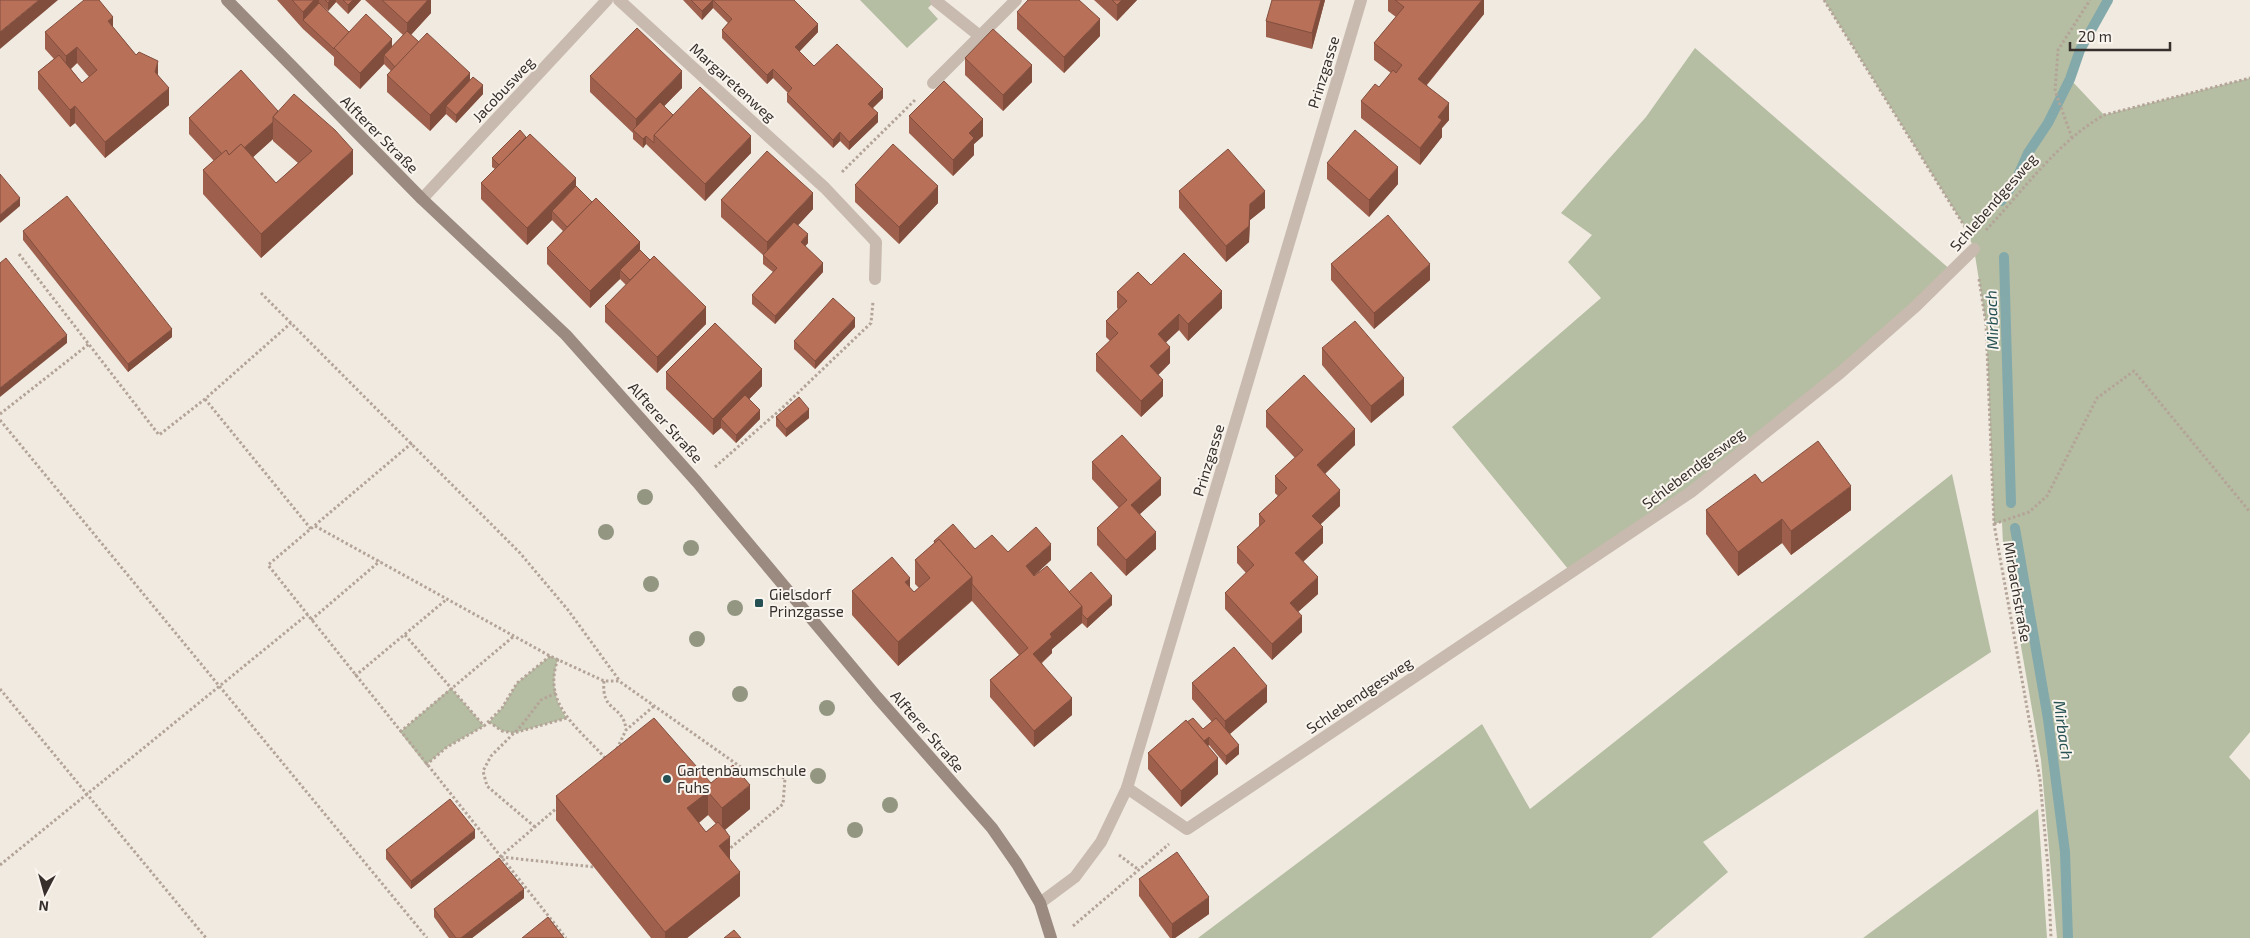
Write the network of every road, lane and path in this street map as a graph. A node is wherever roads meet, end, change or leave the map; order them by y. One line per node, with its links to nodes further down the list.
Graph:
1 (227, 0): 14 (street, Alfterer Straße)
2 (607, 0): 14 (street, Jacobusweg)
3 (619, 0): 13 (street, Margaretenweg)
4 (1016, 0): 9 (street)
5 (1361, 0): 55 (street, Prinzgasse)
6 (1824, 0): 15 (path, Mirbachstraße)
7 (2090, 0): 12 (path)
8 (936, 1): 9 (street)
9 (981, 37): 11 (street)
10 (2250, 78): 12 (path, Schlebendgesweg)
11 (933, 83): 13 (path)
12 (2072, 138): 15 (path, Schlebendgesweg)
13 (825, 188): 17 (street, Margaretenweg)
14 (422, 199): 25 (street, Alfterer Straße)
15 (1974, 250): 27 (path, Mirbachstraße); 59 (street, Schlebendgesweg)
16 (19, 254): 20 (path)
17 (875, 279): 25 (path)
18 (261, 293): 19 (path)
19 (291, 323): 21 (path); 24 (path)
20 (89, 344): 21 (path); 22 (path)
21 (205, 399): 29 (path)
22 (0, 414)
23 (0, 420): 41 (path)
24 (412, 443): 28 (path); 39 (path)
25 (697, 482): 64 (street, Alfterer Straße)
26 (2250, 512): 27 (path)
27 (1994, 524): 70 (path, Mirbachstraße)
28 (315, 526): 29 (path); 30 (path)
29 (311, 529): 32 (path)
30 (380, 561): 31 (path); 33 (path)
31 (448, 599): 34 (path); 35 (path)
32 (308, 614): 33 (path); 41 (path)
33 (311, 620): 38 (path)
34 (405, 635): 38 (path); 42 (path)
35 (514, 636): 36 (path); 42 (path)
36 (550, 656): 37 (path); 47 (path)
37 (558, 659): 40 (path); 44 (path)
38 (355, 676): 50 (path)
39 (619, 681): 40 (path); 45 (path)
40 (604, 682): 49 (path)
41 (221, 686): 56 (path); 67 (path)
42 (451, 688): 48 (path); 50 (path)
43 (0, 689): 56 (path)
44 (556, 693): 46 (path); 51 (path)
45 (654, 706): 49 (path); 60 (path)
46 (567, 718): 51 (path); 53 (path)
47 (489, 722): 48 (path); 51 (path)
48 (484, 726): 54 (path)
49 (626, 730): 52 (path)
50 (400, 732): 54 (path)
51 (514, 733): 58 (path)
52 (614, 755)
53 (610, 763)
54 (426, 764): 61 (path)
55 (1127, 788): 59 (street); 64 (street, Prinzgasse)
56 (88, 795): 62 (path); 66 (path)
57 (563, 803): 58 (path)
58 (535, 827): 61 (path)
59 (1186, 830): 65 (path)
60 (724, 853)
61 (500, 857): 63 (path); 68 (path)
62 (0, 865)
63 (594, 867)
64 (1040, 902): 69 (street, Alfterer Straße)
65 (1066, 932)
66 (206, 938)
67 (427, 938)
68 (566, 938)
69 (1051, 938)
70 (2051, 938)

